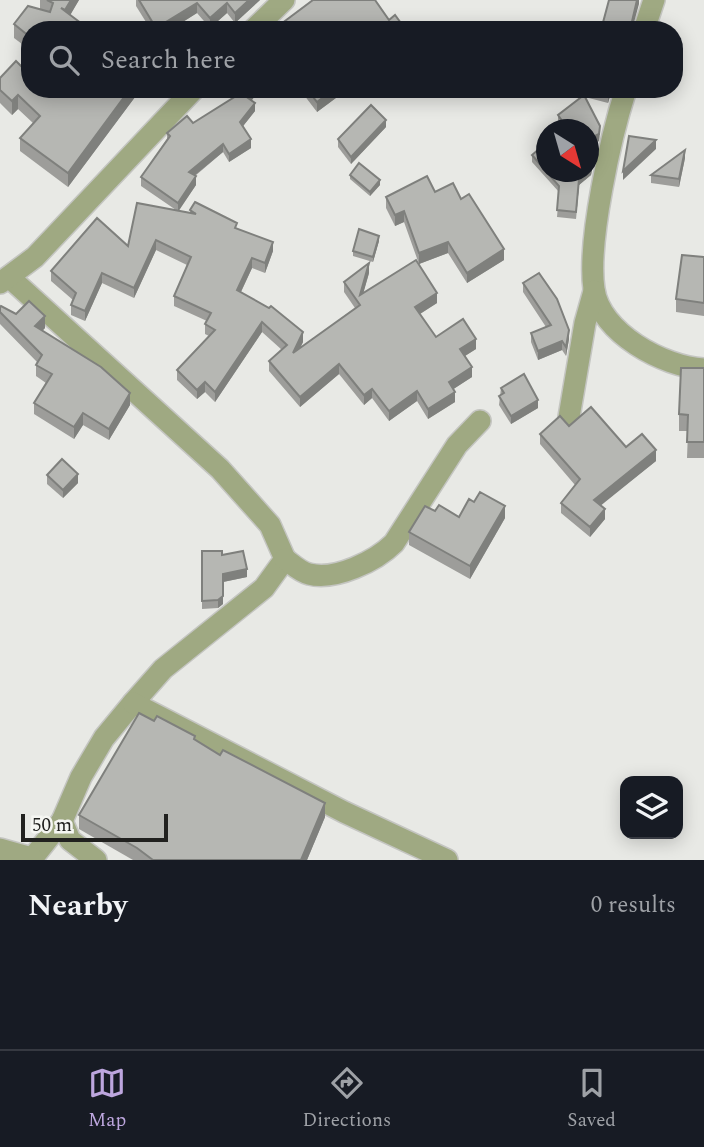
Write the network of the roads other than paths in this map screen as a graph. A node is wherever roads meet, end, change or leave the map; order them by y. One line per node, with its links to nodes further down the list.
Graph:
1 (284, 0): 3 (street)
2 (654, 0): 4 (street)
3 (262, 21)
4 (647, 21)
5 (185, 98): 7 (street)
6 (624, 98): 8 (street)
7 (5, 280): 12 (street)
8 (594, 290): 9 (street); 10 (street)
9 (704, 369)
10 (569, 417)
11 (480, 421): 12 (street)
12 (285, 559): 13 (street)
13 (134, 703): 14 (street); 18 (street)
14 (62, 821): 16 (street); 17 (street)
15 (0, 849): 16 (street)
16 (31, 859)
17 (96, 860)
18 (447, 860)

